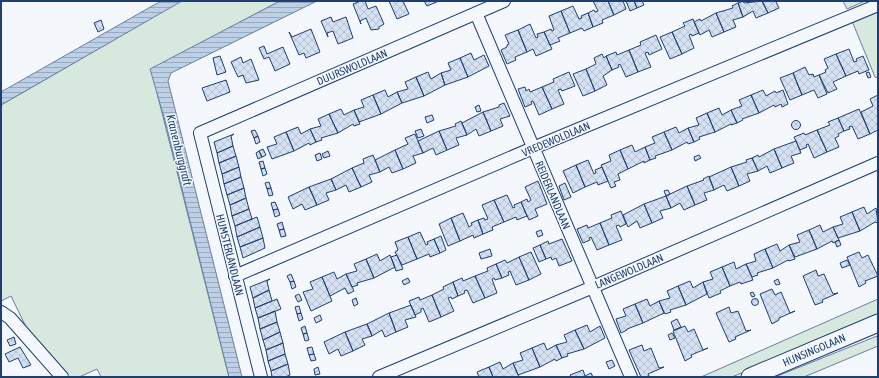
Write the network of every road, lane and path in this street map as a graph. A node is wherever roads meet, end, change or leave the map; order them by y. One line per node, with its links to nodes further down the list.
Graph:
1 (504, 1): 3 (street, DUURSWOLDLAAN)
2 (878, 5): 5 (street, VREDEWOLDLAAN)
3 (476, 13): 4 (street, DUURSWOLDLAAN); 5 (street, REIDERLANDLAAN)
4 (200, 133): 7 (street, HUMSTERLANDLAAN)
5 (533, 148): 7 (street, VREDEWOLDLAAN); 8 (street, REIDERLANDLAAN)
6 (878, 163): 8 (street, LANGEWOLDLAAN)
7 (235, 276): 12 (street, HUMSTERLANDLAAN)
8 (593, 287): 13 (street, LANGEWOLDLAAN); 14 (street, REIDERLANDLAAN)
9 (1, 312): 11 (street)
10 (878, 323): 15 (street, HUNSINGOLAAN)
11 (62, 377)
12 (261, 377)
13 (379, 377)
14 (631, 377)
15 (750, 377)

